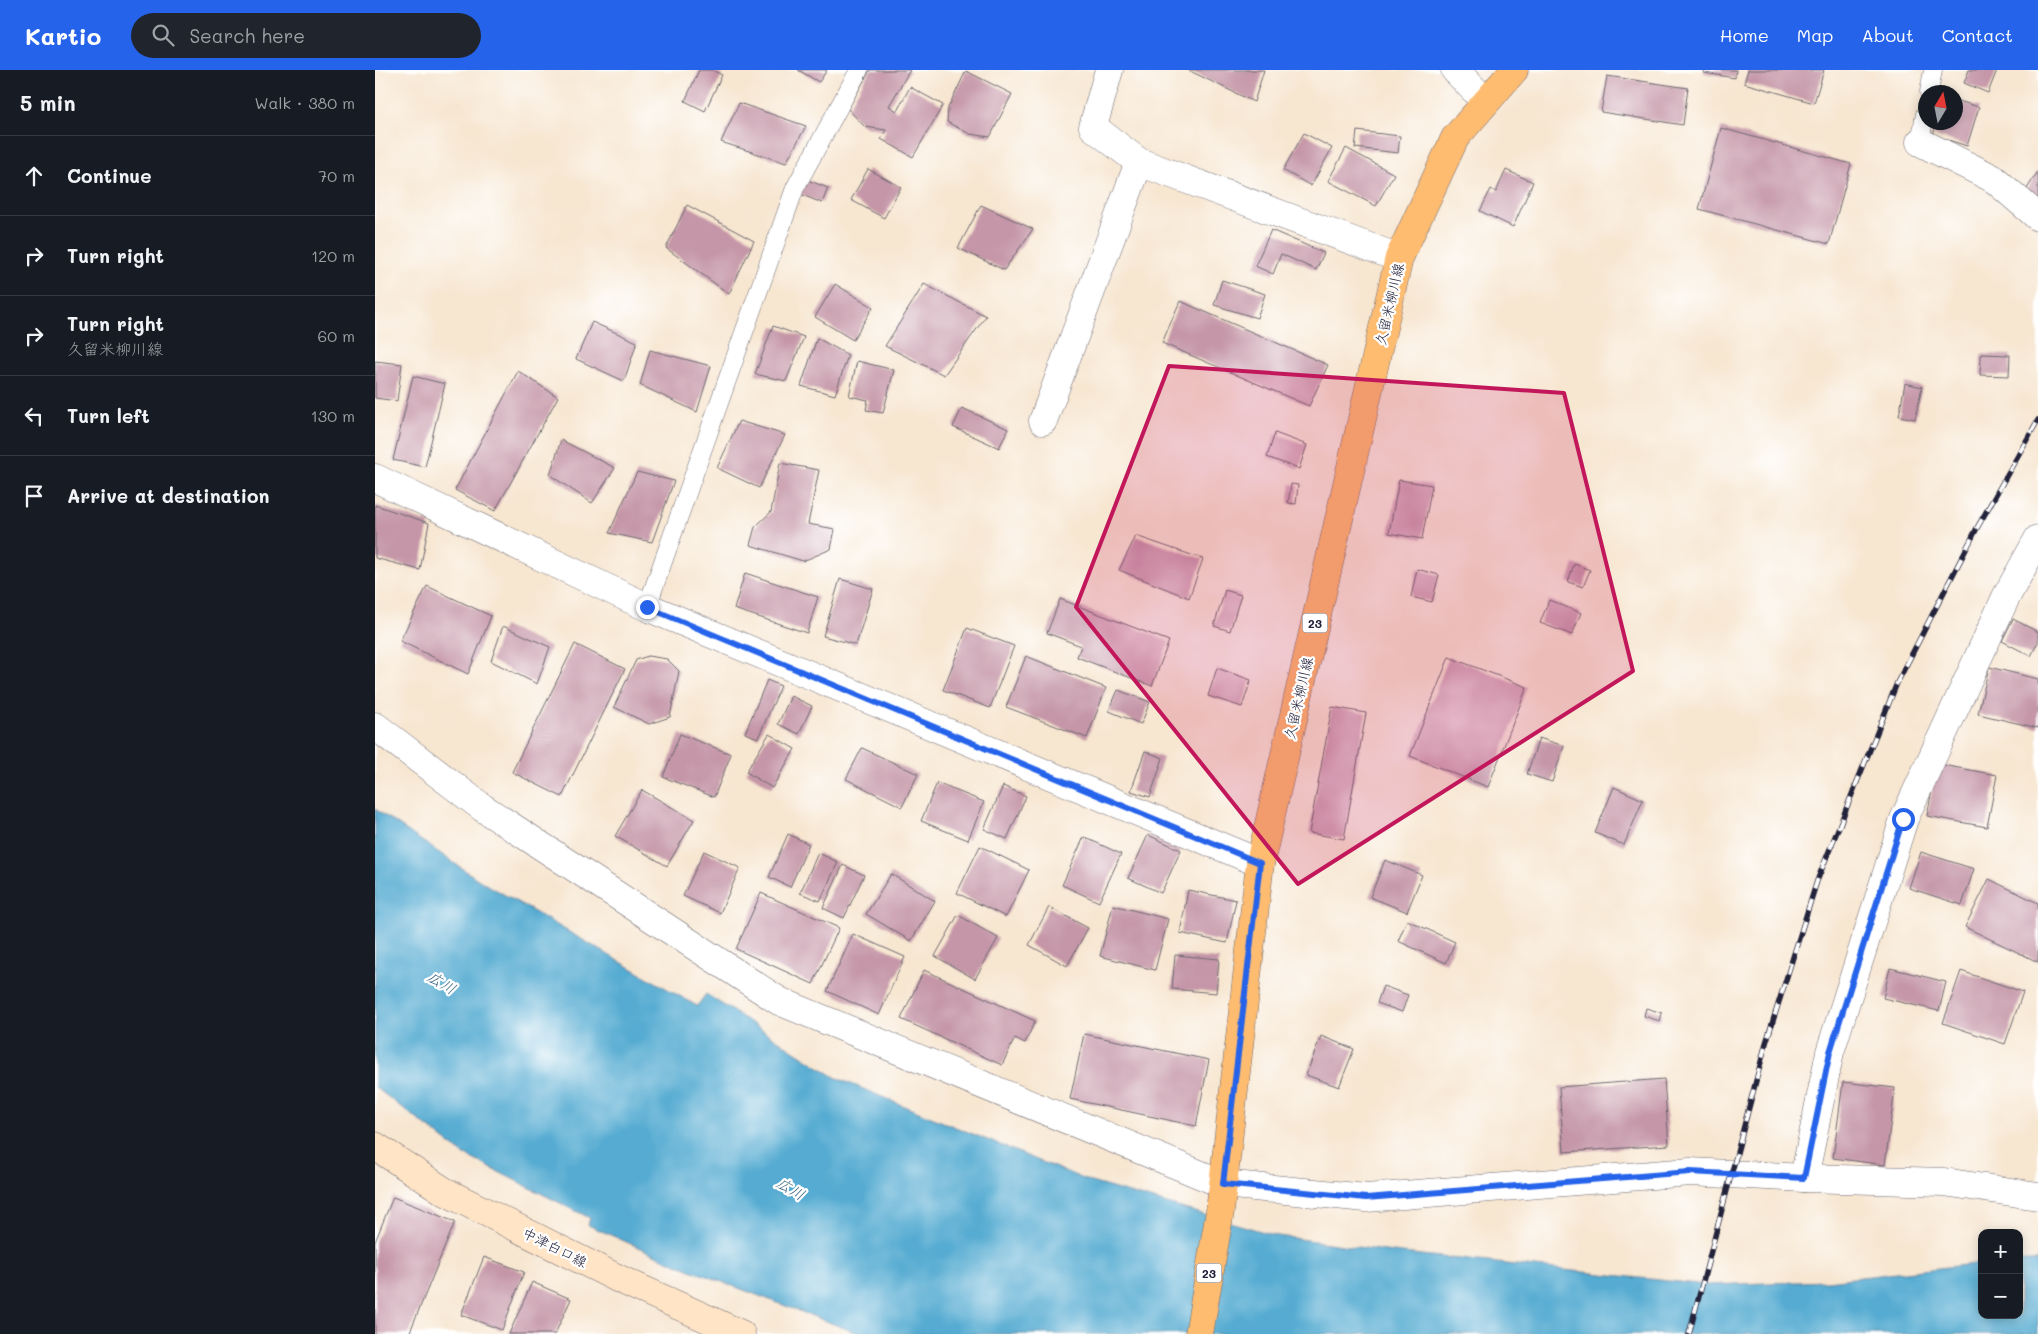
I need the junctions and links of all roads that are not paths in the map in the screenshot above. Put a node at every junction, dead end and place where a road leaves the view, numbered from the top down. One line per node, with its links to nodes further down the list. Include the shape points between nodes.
1 (859, 70): 16 (lane, via 795,188)
2 (1109, 70): 10 (street, via 1093,127)
3 (1455, 70): 7 (street)
4 (1513, 70): 7 (main road, 久留米柳川線 / 23)
5 (1933, 70): 6 (lane)
6 (1930, 85)
7 (1486, 102): 12 (main road, 久留米柳川線 / 23, via 1455,138)
8 (1922, 130): 9 (lane)
9 (1920, 142): 11 (street, via 1994,179)
10 (1139, 162): 12 (street); 13 (street)
11 (2038, 216)
12 (1399, 258): 18 (main road, 久留米柳川線 / 23)
13 (1043, 421)
14 (375, 478): 16 (street)
15 (2038, 540): 20 (street, via 2006,597 1903,819 1830,1052)
16 (647, 607): 18 (street)
17 (375, 726): 21 (street, via 483,808 779,1002)
18 (1260, 863): 21 (main road, 久留米柳川線 / 23)
19 (375, 1146): 23 (main road, 中津白口線, via 444,1191 617,1278)
20 (1804, 1178): 21 (street, via 1690,1172 1366,1198); 22 (street, via 1943,1182)
21 (1223, 1184): 24 (main road, 久留米柳川線 / 23)
22 (2038, 1196)
23 (741, 1334)
24 (1199, 1334)

